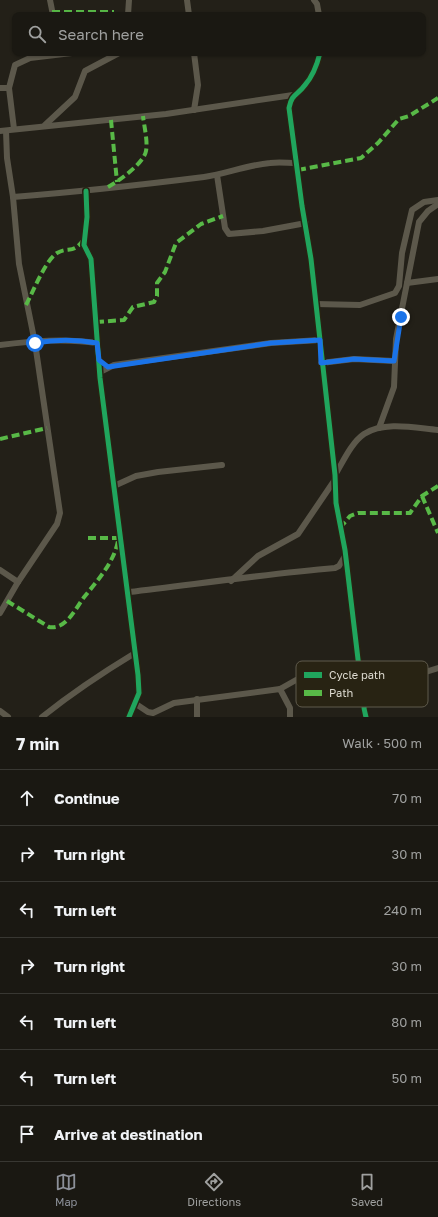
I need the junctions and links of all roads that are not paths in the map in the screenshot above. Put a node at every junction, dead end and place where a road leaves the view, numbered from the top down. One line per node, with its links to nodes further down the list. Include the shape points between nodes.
1 (50, 0): 5 (street)
2 (129, 0): 6 (street)
3 (187, 0): 7 (street)
4 (314, 0): 8 (street, via 318,4)
5 (52, 12)
6 (128, 12)
7 (189, 12)
8 (319, 12)
9 (42, 56): 14 (street, via 15,65)
10 (113, 56): 19 (street, via 85,71 75,97)
11 (194, 56): 18 (street, via 198,85)
12 (319, 56): 15 (street, via 314,72 305,86)
13 (0, 88): 14 (street)
14 (9, 88): 20 (street)
15 (293, 95): 16 (street); 17 (street)
16 (280, 98): 17 (street); 18 (street)
17 (290, 108): 22 (street)
18 (194, 110): 19 (street, via 78,124)
19 (45, 125): 20 (street)
20 (14, 129): 21 (street)
21 (3, 131): 25 (street)
22 (297, 163): 23 (street, via 270,163); 28 (street)
23 (217, 175): 24 (street); 28 (street, via 225,228 230,234 268,231)
24 (86, 191): 25 (street); 34 (street, via 84,245 91,259)
25 (13, 197): 33 (street, via 19,264)
26 (438, 200): 31 (street, via 424,202 412,210 402,253 399,286 395,293 360,305)
27 (438, 204): 30 (street, via 419,222)
28 (306, 223): 31 (street)
29 (438, 279): 30 (street)
30 (407, 283): 37 (street)
31 (316, 304): 32 (street)
32 (320, 340): 38 (street); 39 (street, via 271,343)
33 (35, 343): 34 (street, via 55,339); 35 (street); 49 (street, via 60,513 57,524)
34 (97, 343): 36 (street)
35 (0, 345)
36 (99, 360): 39 (street); 40 (street)
37 (394, 361): 38 (street, via 354,359); 41 (street, via 394,386)
38 (321, 363): 44 (street)
39 (108, 367): 40 (street)
40 (100, 372): 45 (street)
41 (379, 428): 42 (street); 44 (street, via 364,435 354,445)
42 (438, 430)
43 (222, 465): 45 (street, via 136,476)
44 (335, 478): 46 (street); 48 (street, via 298,534 258,556)
45 (114, 486): 50 (street)
46 (345, 556): 48 (street, via 341,565 335,568 278,573); 53 (street)
47 (0, 570): 49 (street)
48 (231, 581): 50 (street)
49 (18, 582): 51 (street)
50 (128, 592): 52 (street)
51 (0, 613)
52 (135, 653): 59 (street, via 139,685); 63 (street, via 98,674)
53 (358, 661)
54 (438, 668): 55 (street)
55 (428, 671)
56 (296, 680): 57 (street)
57 (280, 689): 58 (street); 66 (street, via 290,708)
58 (197, 699): 59 (street, via 169,704 151,713); 65 (street)
59 (136, 704): 64 (street)
60 (363, 707): 67 (street)
61 (0, 711): 62 (street)
62 (8, 717)
63 (42, 717)
64 (129, 717)
65 (197, 717)
66 (290, 717)
67 (366, 717)

